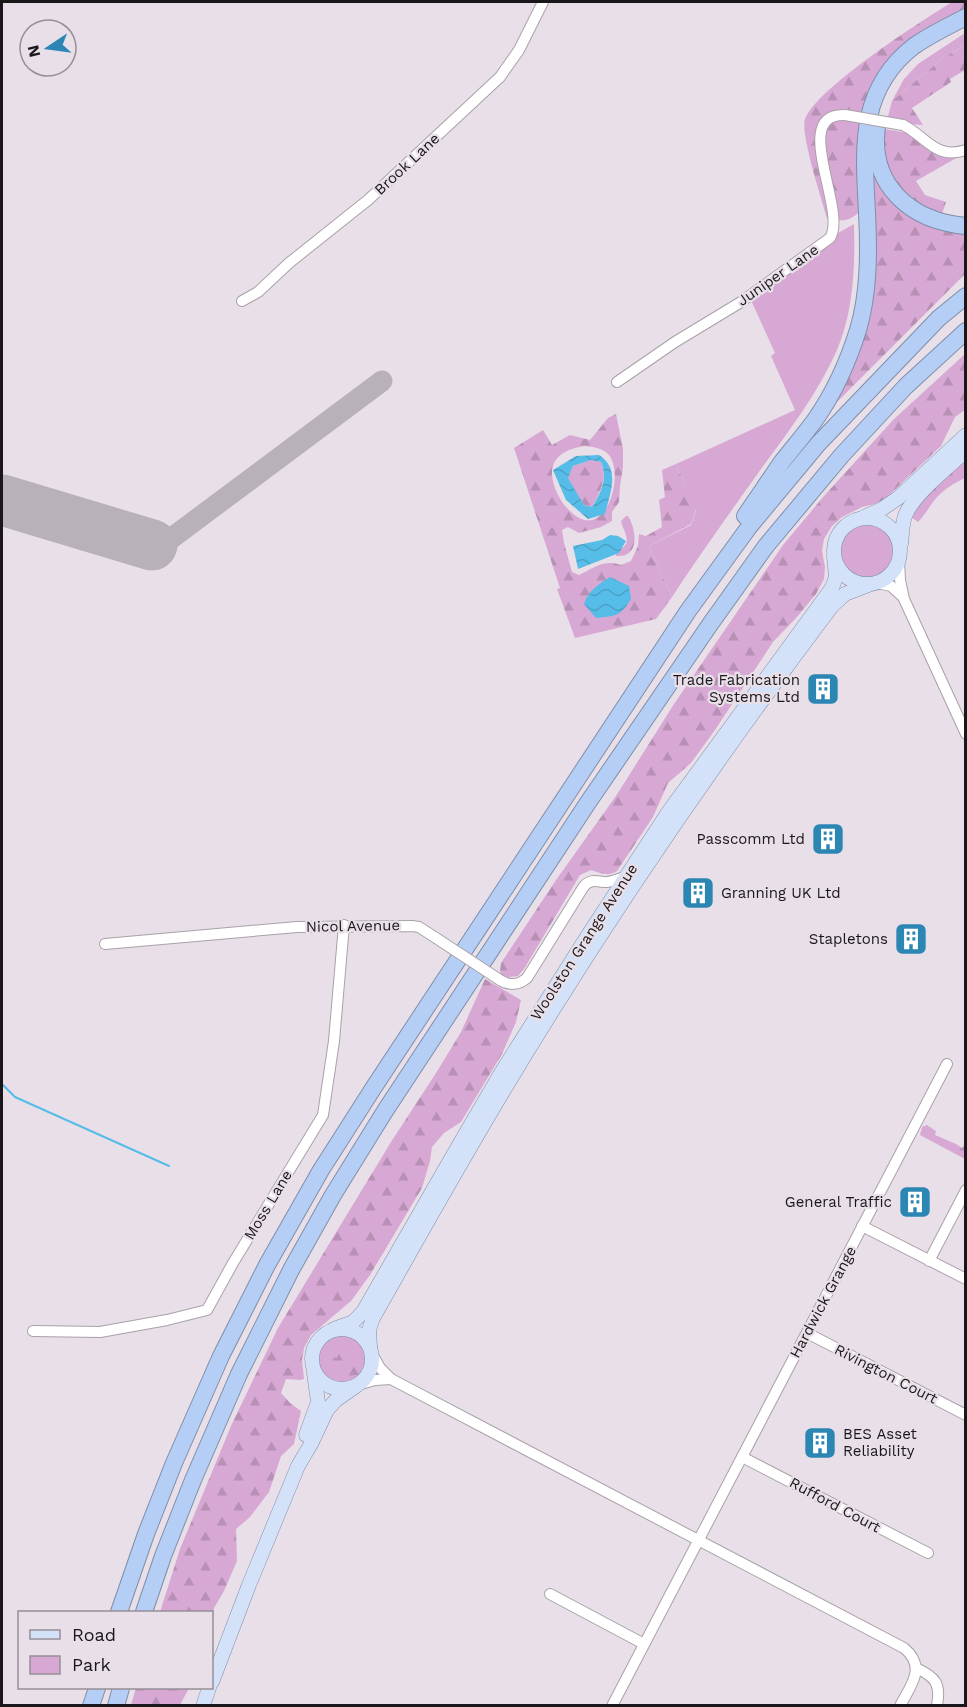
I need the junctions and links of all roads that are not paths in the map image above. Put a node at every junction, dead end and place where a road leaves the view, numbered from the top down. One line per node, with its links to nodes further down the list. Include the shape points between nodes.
1 (543, 2): 7 (street, Brook Lane, via 519,50 500,77 368,200)
2 (966, 17): 19 (highway, via 914,46 887,75 876,94 868,119 864,165 868,270 849,357 815,420 715,559)
3 (966, 26): 5 (highway, via 928,48 900,75 886,98 877,133 881,169 903,202 933,220)
4 (966, 150): 11 (street, Juniper Lane, bridge, via 939,150 903,125 844,115 826,120 819,136 833,211 830,238 741,302)
5 (966, 226)
6 (966, 296): 19 (highway, via 939,318 818,444 749,527)
7 (242, 301)
8 (966, 331): 10 (highway)
9 (966, 338): 10 (highway)
10 (933, 361): 46 (highway, via 842,456 766,546 587,804 385,1111 291,1270 239,1374 193,1480)
11 (617, 382)
12 (966, 435): 14 (main road, via 898,498)
13 (966, 451): 16 (main road, via 908,510)
14 (859, 519): 15 (main road, via 840,532); 16 (main road, via 880,520 889,526 900,544)
15 (834, 556): 17 (main road, via 837,566 851,580); 21 (main road, Woolston Grange Avenue, via 836,578 832,588 680,796)
16 (899, 558): 17 (main road, via 890,575); 18 (street)
17 (874, 584): 18 (street, via 891,586); 35 (main road, Woolston Grange Avenue, via 845,594 832,606 629,892 510,1079 445,1190 373,1318)
18 (904, 599): 20 (street)
19 (688, 611): 45 (highway, via 321,1170 221,1356 174,1463)
20 (966, 734)
21 (627, 876): 22 (street, Nicol Avenue); 23 (main road, Woolston Grange Avenue)
22 (602, 882): 23 (street); 24 (street, Nicol Avenue, bridge, via 591,880 584,886 527,978 515,984 500,980 419,927)
23 (608, 905): 32 (main road, Woolston Grange Avenue, via 501,1073 367,1306 353,1322)
24 (344, 925): 25 (street, Nicol Avenue); 33 (street, Moss Lane, via 323,1115 207,1310 100,1332)
25 (105, 944)
26 (947, 1064): 29 (street, Hardwick Grange)
27 (951, 1193): 28 (street)
28 (963, 1194): 30 (street)
29 (862, 1226): 30 (street); 34 (street, Hardwick Grange)
30 (929, 1261): 31 (street)
31 (966, 1279)
32 (334, 1329): 35 (main road, via 359,1334); 36 (main road, via 321,1336 313,1348)
33 (33, 1330)
34 (807, 1333): 39 (street, Rivington Court); 40 (street, Hardwick Grange)
35 (370, 1349): 37 (street); 38 (main road, via 370,1371)
36 (314, 1370): 38 (main road, via 319,1379 336,1389); 41 (main road, via 318,1402)
37 (391, 1379): 38 (street); 42 (street)
38 (356, 1385): 41 (main road, via 327,1410)
39 (966, 1415)
40 (742, 1457): 42 (street, Hardwick Grange); 43 (street, Rufford Court)
41 (298, 1466): 49 (main road)
42 (698, 1540): 47 (street, Hardwick Grange); 48 (street, via 895,1642 910,1654)
43 (928, 1553)
44 (550, 1594): 47 (street)
45 (118, 1611)
46 (144, 1611)
47 (644, 1644): 56 (street, Hardwick Grange)
48 (916, 1668): 57 (street, via 914,1681); 58 (street, via 935,1681)
49 (213, 1679)
50 (97, 1689): 53 (highway)
51 (121, 1689): 54 (highway)
52 (209, 1689): 55 (main road)
53 (92, 1706)
54 (116, 1706)
55 (203, 1706)
56 (612, 1706)
57 (900, 1706)
58 (937, 1706)

